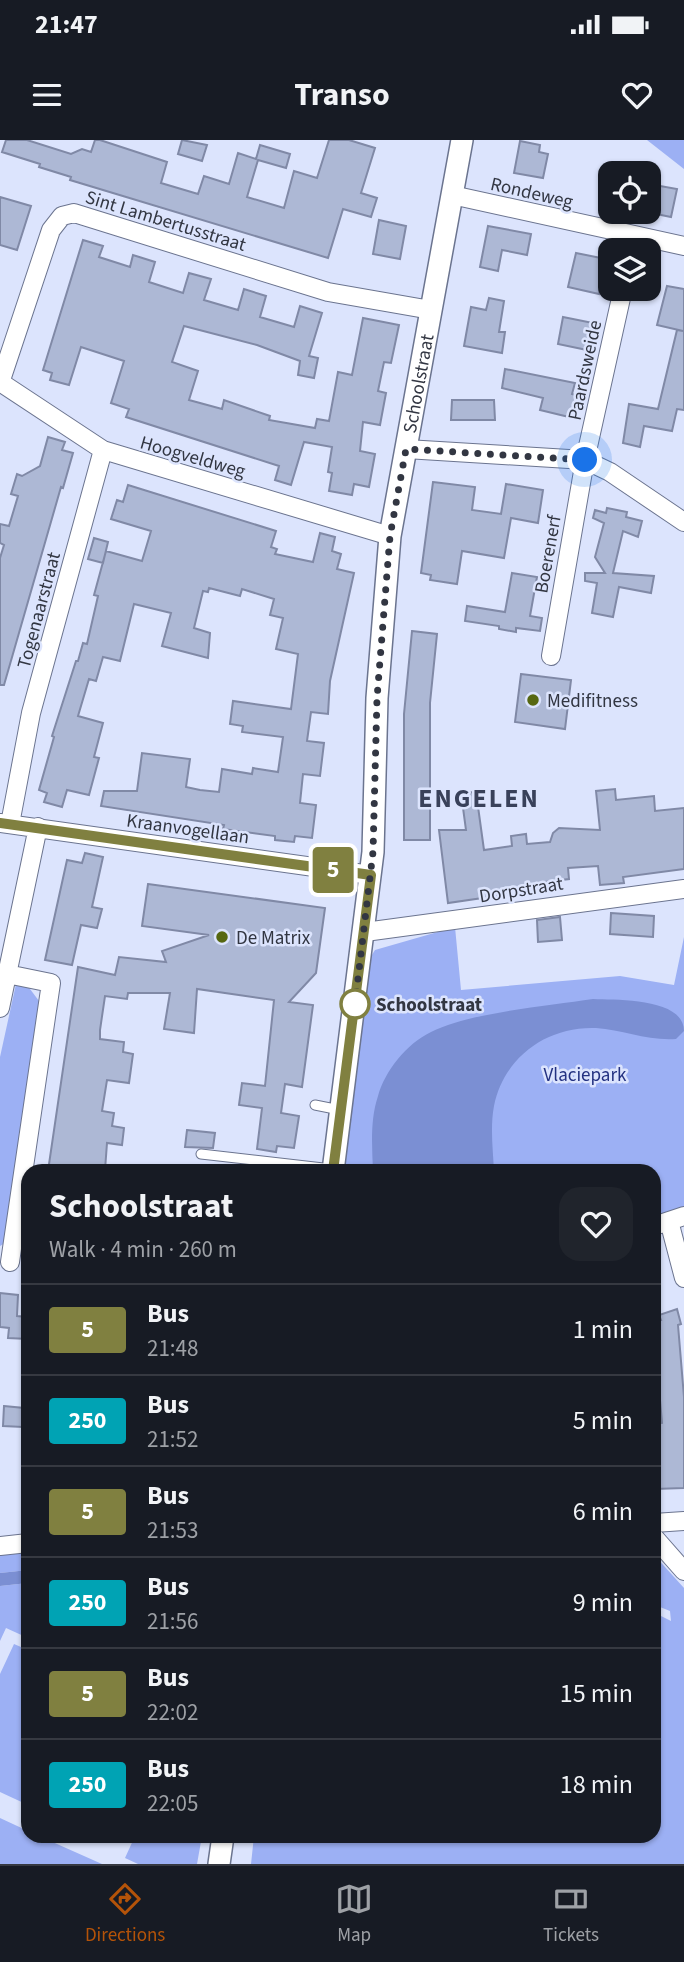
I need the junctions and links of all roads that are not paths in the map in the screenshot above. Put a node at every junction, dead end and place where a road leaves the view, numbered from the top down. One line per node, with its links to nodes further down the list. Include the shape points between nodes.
1 (463, 140): 2 (street, Schoolstraat)
2 (452, 195): 3 (street, Rondeweg); 7 (street, Schoolstraat)
3 (614, 238)
4 (661, 245): 5 (street, Rondeweg)
5 (684, 246)
6 (620, 301): 11 (street, Paardsweide)
7 (431, 310): 8 (street, Sint Lambertusstraat, via 328,292 75,214 62,216 51,230); 9 (street, Schoolstraat)
8 (0, 383): 10 (street, Hoogveldweg)
9 (406, 449): 11 (street); 13 (street, Schoolstraat)
10 (103, 450): 13 (street, Hoogveldweg); 15 (street, Togenaarstraat)
11 (585, 460): 12 (street); 14 (street, Boerenerf)
12 (684, 522)
13 (390, 536): 17 (street, Schoolstraat, via 377,698)
14 (551, 656)
15 (5, 823): 16 (street, Kraanvogellaan)
16 (38, 827): 17 (street, Kraanvogellaan); 20 (street)
17 (371, 875): 19 (street, Schoolstraat)
18 (683, 891): 19 (street, Dorpstraat)
19 (365, 932): 23 (street, Schoolstraat)
20 (7, 974): 21 (street); 25 (street, via 51,983)
21 (0, 1008)
22 (315, 1105): 23 (lane)
23 (342, 1110): 27 (street, Schoolstraat)
24 (201, 1154): 26 (lane)
25 (26, 1164)
26 (284, 1164)
27 (334, 1164)
28 (21, 1203): 30 (street)
29 (669, 1221): 31 (street)
30 (13, 1262)
31 (684, 1278)
32 (684, 1521): 33 (street)
33 (661, 1523)
34 (21, 1544): 36 (street)
35 (661, 1544): 37 (street)
36 (0, 1546)
37 (684, 1570)
38 (222, 1843): 39 (street)
39 (219, 1864)

